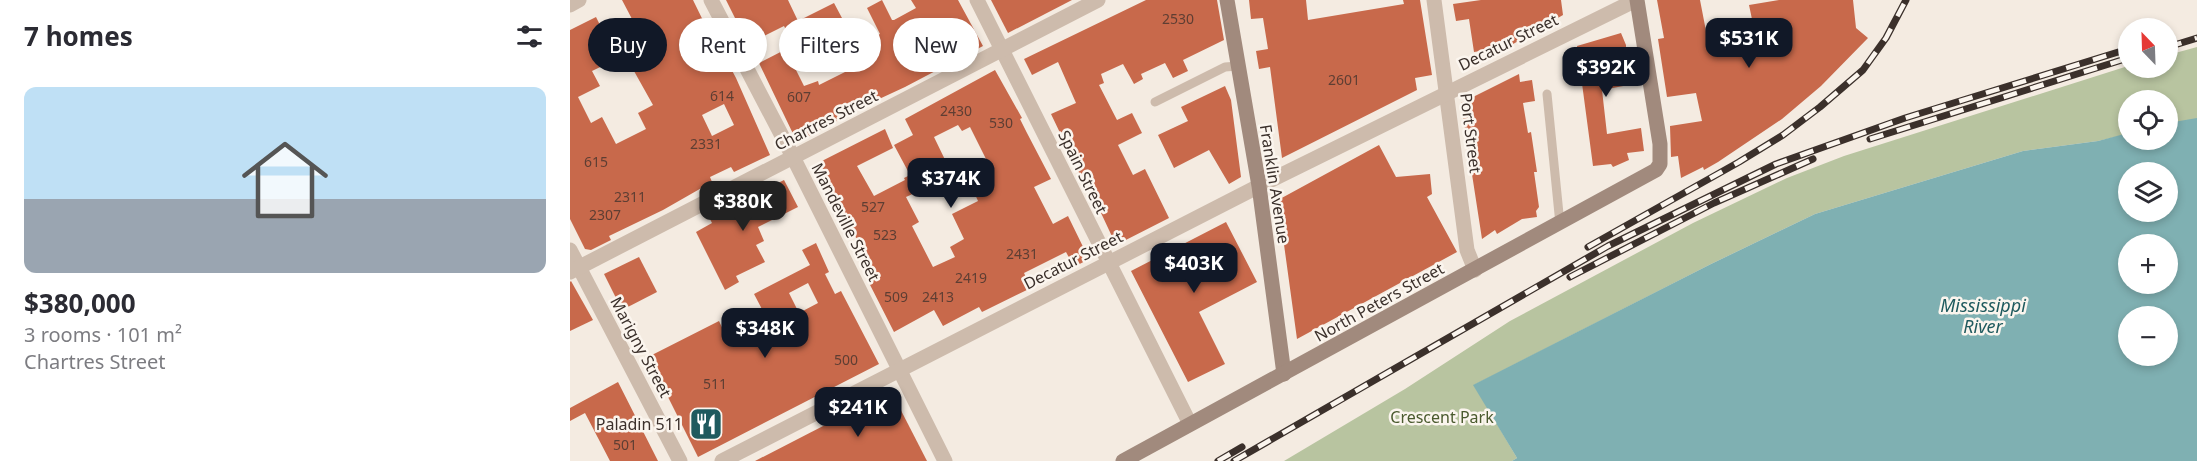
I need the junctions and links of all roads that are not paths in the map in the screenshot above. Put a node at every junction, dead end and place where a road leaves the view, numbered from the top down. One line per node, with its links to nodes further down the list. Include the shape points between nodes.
1 (579, 0): 8 (street)
2 (711, 0): 14 (street, Mandeville Street)
3 (977, 0): 9 (street, Spain Street)
4 (1098, 0): 9 (street, Chartres Street)
5 (1227, 0): 10 (street, Franklin Avenue)
6 (1434, 0): 11 (street, Port Street)
7 (1637, 0): 11 (street, Decatur Street); 16 (street, North Peters Street, via 1660,164 1652,174)
8 (570, 5)
9 (1003, 50): 14 (street, Chartres Street); 18 (street, Spain Street)
10 (1238, 66): 13 (lane, via 1225,67); 15 (street, Franklin Avenue)
11 (1447, 91): 15 (street, Decatur Street); 20 (street, Port Street, via 1467,250)
12 (1547, 94): 16 (lane)
13 (1155, 102)
14 (793, 157): 19 (street, Chartres Street); 21 (street, Mandeville Street)
15 (1258, 186): 18 (street, Decatur Street); 22 (street, Franklin Avenue)
16 (1560, 224): 20 (street, North Peters Street)
17 (570, 250): 19 (street, Marigny Street)
18 (1108, 262): 21 (street, Decatur Street); 23 (street, Spain Street)
19 (574, 269): 24 (street, Marigny Street)
20 (1475, 270): 22 (street, North Peters Street)
21 (899, 369): 25 (street, Decatur Street); 26 (street, Mandeville Street)
22 (1284, 374): 23 (street, North Peters Street)
23 (1190, 424): 27 (street, North Peters Street)
24 (680, 461)
25 (722, 461)
26 (945, 461)
27 (1123, 461)

